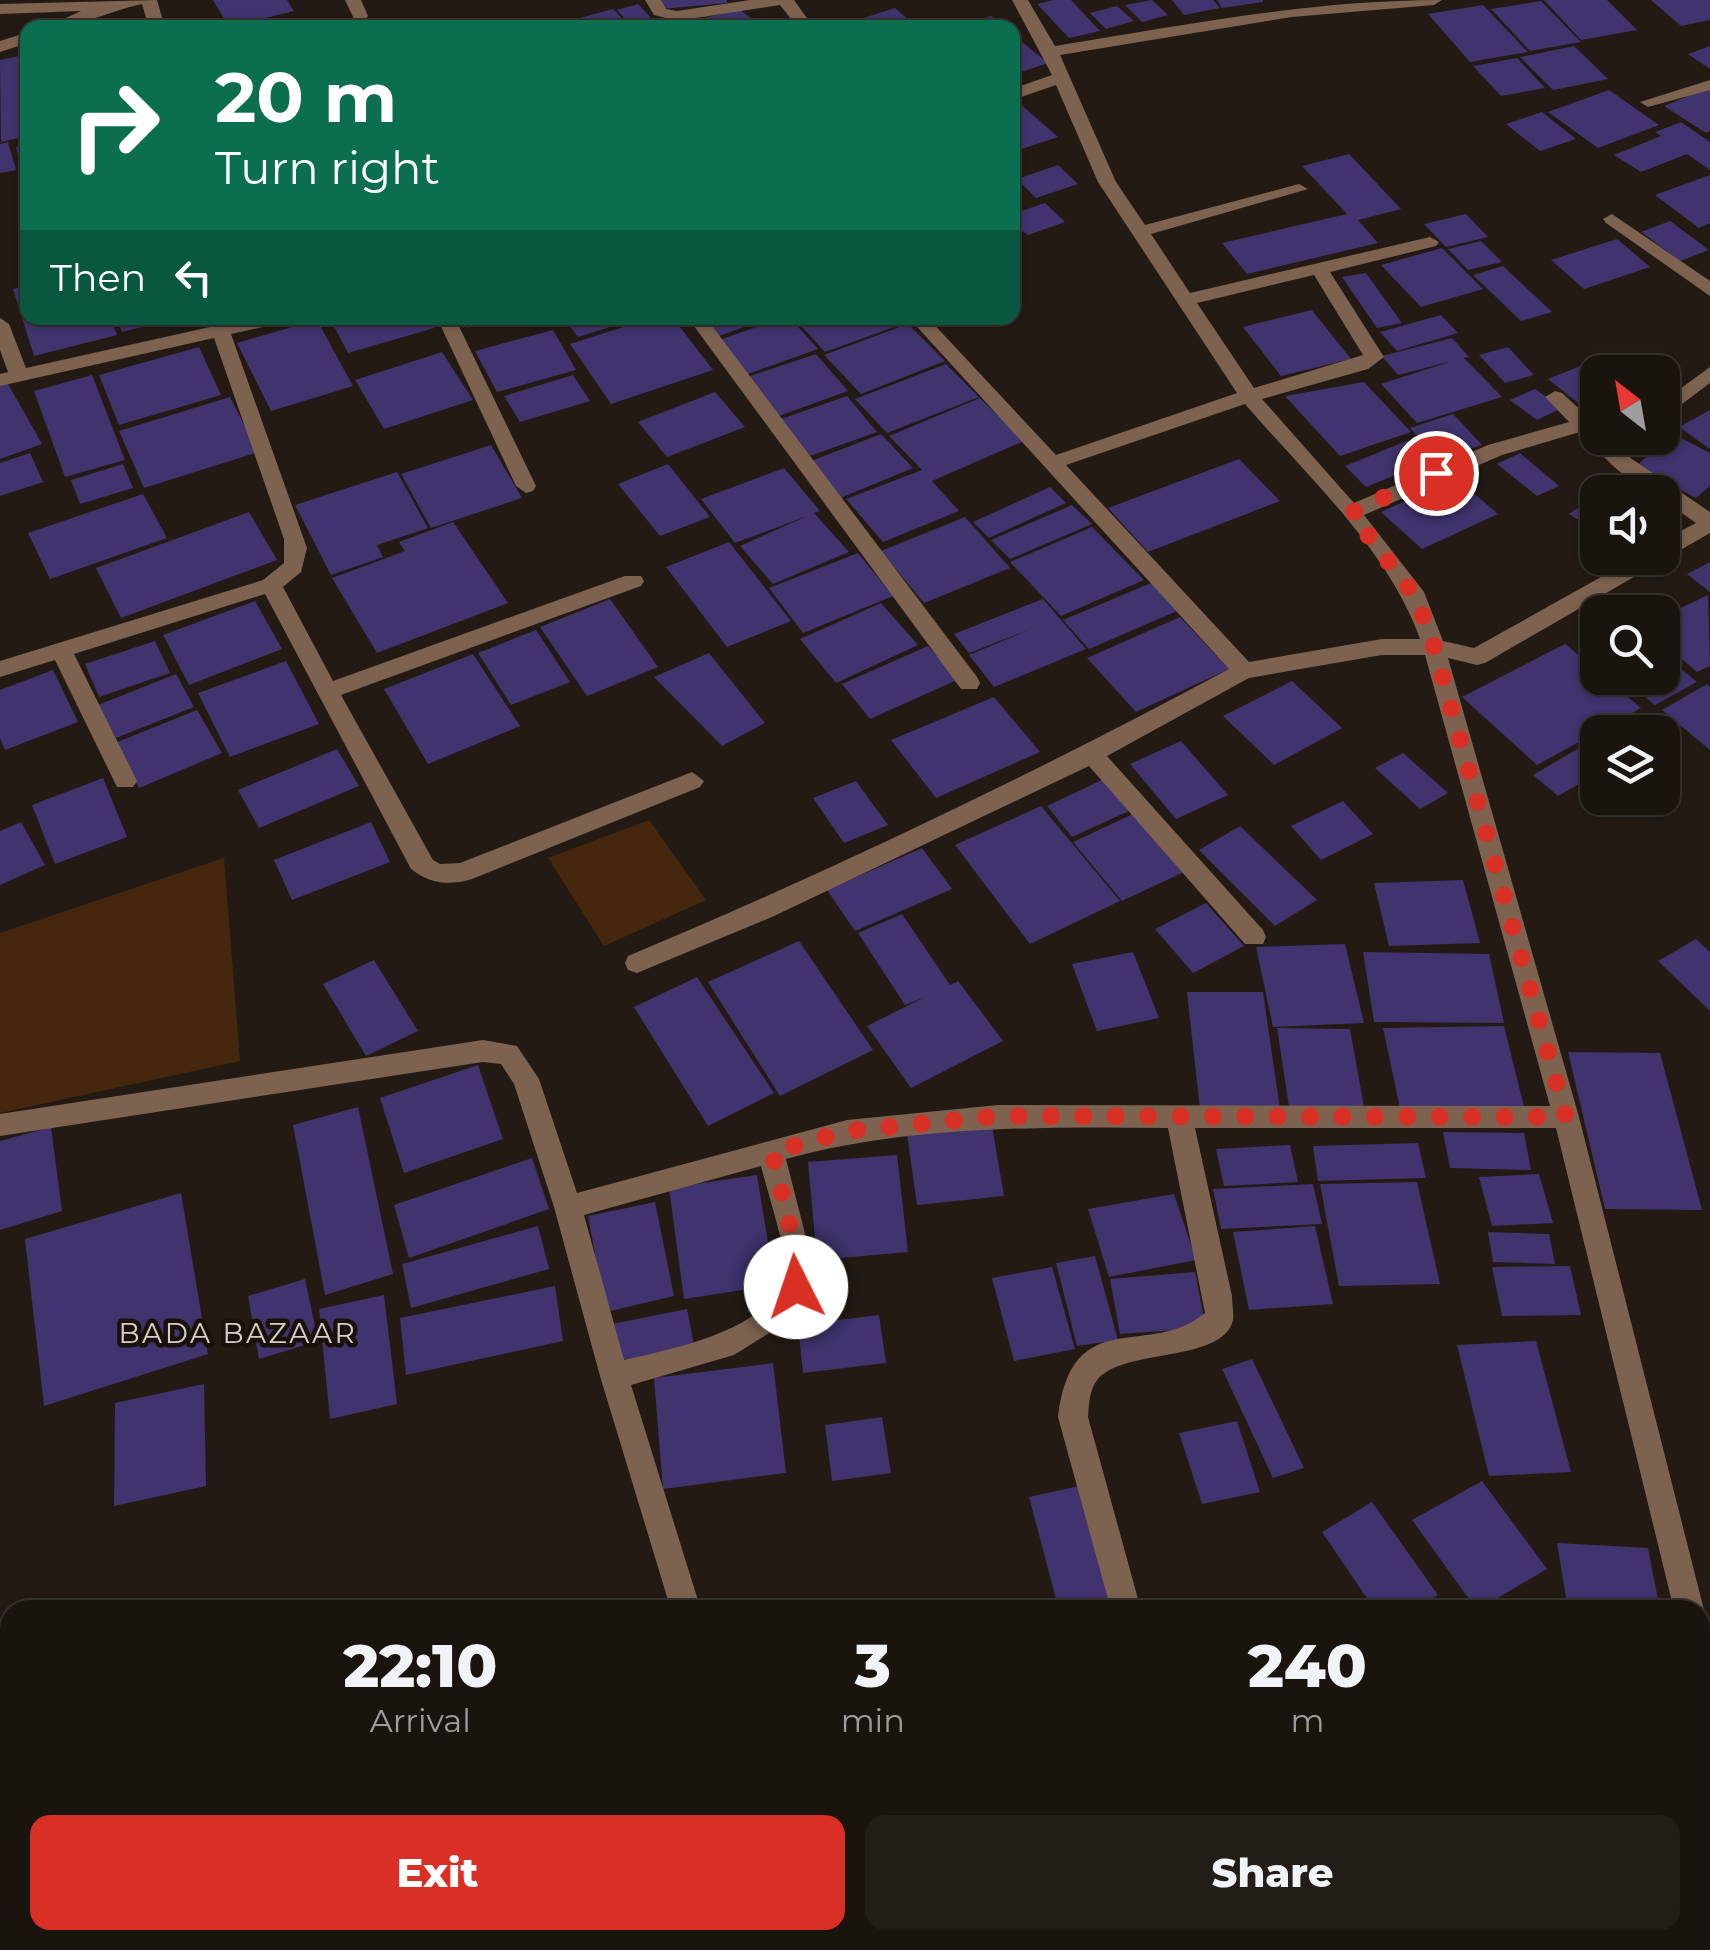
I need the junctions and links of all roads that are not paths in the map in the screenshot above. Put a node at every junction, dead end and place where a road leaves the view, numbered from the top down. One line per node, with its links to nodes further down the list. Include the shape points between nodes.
1 (138, 0): 5 (street)
2 (653, 0): 8 (street, via 660,12 677,16 782,0)
3 (1020, 0): 9 (street)
4 (1434, 0): 9 (street, via 1292,12)
5 (110, 5): 6 (street); 7 (street)
6 (0, 10)
7 (72, 20)
8 (801, 20)
9 (1050, 52): 10 (street)
10 (1061, 76): 12 (street); 16 (street, via 1107,182)
11 (1710, 85): 13 (street)
12 (1020, 92)
13 (1648, 102)
14 (1299, 189): 16 (street)
15 (1612, 220): 19 (street)
16 (1139, 232): 20 (street)
17 (1430, 242): 18 (street)
18 (1319, 269): 20 (street); 28 (street, via 1374,357)
19 (1710, 290)
20 (1183, 301): 28 (street)
21 (0, 324): 27 (street)
22 (219, 325): 27 (street); 41 (street, via 298,552 292,571)
23 (449, 325): 35 (street)
24 (702, 325): 46 (street)
25 (924, 325): 34 (street)
26 (1710, 372): 30 (street)
27 (9, 378)
28 (1249, 396): 34 (street); 36 (street)
29 (1555, 397): 31 (street)
30 (1680, 398)
31 (1580, 420)
32 (1580, 425): 36 (street, via 1480,456)
33 (1620, 455): 37 (street)
34 (1052, 463): 45 (street)
35 (526, 486)
36 (1351, 513): 42 (street, via 1416,597)
37 (1710, 523): 38 (street)
38 (1680, 540)
39 (1621, 575): 42 (street, via 1478,656)
40 (634, 581): 47 (street)
41 (270, 584): 43 (street); 47 (street)
42 (1434, 647): 45 (street, via 1382,647); 54 (street)
43 (61, 650): 44 (street); 49 (street)
44 (0, 669)
45 (1244, 671): 48 (street)
46 (969, 683)
47 (327, 692): 50 (street, via 419,862 445,876)
48 (1091, 753): 51 (street); 52 (street)
49 (124, 781)
50 (692, 781)
51 (1254, 937)
52 (637, 963)
53 (1179, 1116): 54 (street); 56 (street, via 998,1116 847,1131); 60 (street, via 1219,1319 1204,1334 1111,1355 1092,1367 1072,1398)
54 (1566, 1117): 61 (street)
55 (0, 1125): 57 (street, via 483,1051 508,1054 526,1078)
56 (772, 1152): 57 (street); 58 (street, via 800,1269 780,1310 721,1347)
57 (568, 1207): 58 (street)
58 (614, 1376): 59 (street)
59 (683, 1600)
60 (1123, 1600)
61 (1687, 1600)

